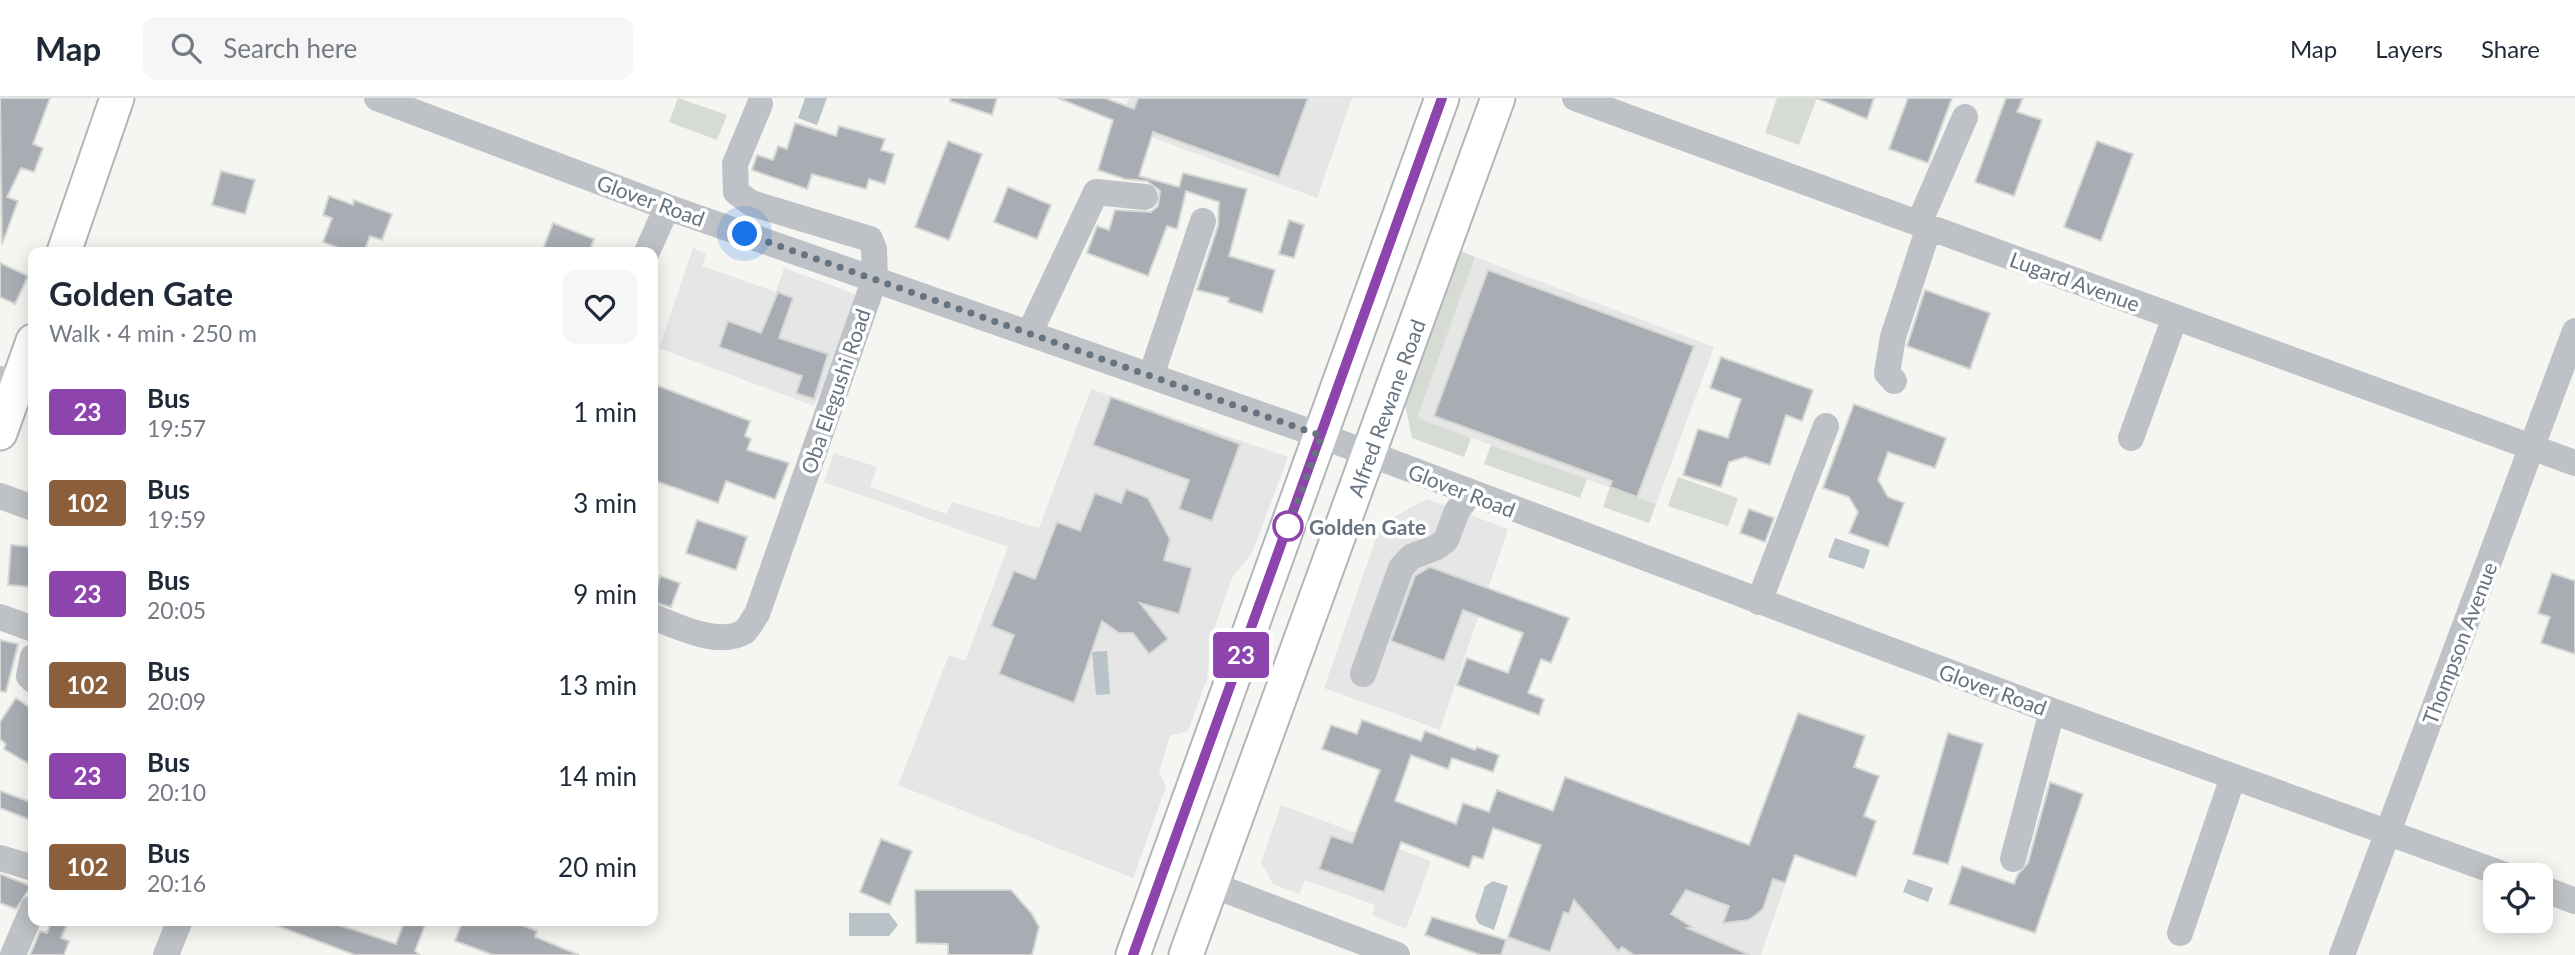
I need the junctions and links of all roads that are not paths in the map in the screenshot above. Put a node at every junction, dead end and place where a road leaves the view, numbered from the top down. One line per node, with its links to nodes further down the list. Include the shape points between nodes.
1 (117, 98): 12 (main road)
2 (377, 98): 9 (street, Glover Road)
3 (1442, 98): 24 (main road)
4 (1498, 98): 27 (main road, Alfred Rewane Road)
5 (1575, 98): 11 (street, Lugard Avenue)
6 (760, 104): 14 (street, Oba Elegushi Road, via 735,164 736,192 751,203 870,239)
7 (1965, 117): 11 (street)
8 (1145, 197): 17 (street, via 1096,192)
9 (667, 207): 13 (street); 14 (street, Glover Road)
10 (1203, 221): 19 (street)
11 (1924, 225): 15 (street, Lugard Avenue); 20 (street, via 1893,337 1887,373)
12 (66, 247)
13 (650, 247)
14 (875, 278): 17 (street, Glover Road); 34 (street, Oba Elegushi Road, via 757,614 745,631 726,637)
15 (2175, 317): 25 (street); 26 (street, Lugard Avenue)
16 (2575, 331): 26 (street, Thompson Avenue)
17 (1030, 332): 19 (street, Glover Road)
18 (28, 355): 21 (main road)
19 (1151, 376): 24 (street, Glover Road)
20 (1894, 382)
21 (17, 385): 23 (main road)
22 (1826, 426): 32 (street)
23 (0, 433)
24 (1322, 436): 27 (street, Glover Road); 38 (main road)
25 (2131, 438)
26 (2533, 448): 28 (street, Lugard Avenue); 41 (street, Thompson Avenue)
27 (1369, 454): 29 (street, Glover Road); 40 (main road, Alfred Rewane Road)
28 (2575, 463)
29 (1470, 494): 32 (street, Glover Road); 36 (street, via 1457,510 1446,540 1411,557 1401,568)
30 (0, 496): 31 (street)
31 (28, 506)
32 (1759, 602): 37 (street, Glover Road)
33 (0, 617): 35 (street)
34 (658, 619)
35 (28, 627)
36 (1363, 674)
37 (2052, 711): 39 (street, Glover Road); 43 (street)
38 (1199, 768): 40 (main road); 52 (main road)
39 (2233, 777): 41 (street, Glover Road); 51 (street)
40 (1243, 798): 46 (main road, Alfred Rewane Road)
41 (2388, 831): 45 (street, Glover Road); 58 (street, Thompson Avenue)
42 (0, 858): 44 (street)
43 (2013, 859)
44 (28, 866)
45 (2483, 867)
46 (1210, 884): 56 (main road, Alfred Rewane Road); 57 (street)
47 (2553, 893): 48 (street)
48 (2575, 901)
49 (28, 919): 53 (street)
50 (178, 926): 54 (street)
51 (2180, 933)
52 (1137, 943): 55 (main road)
53 (12, 955)
54 (166, 955)
55 (1180, 955)
56 (1186, 955)
57 (1397, 955)
58 (2342, 955)

